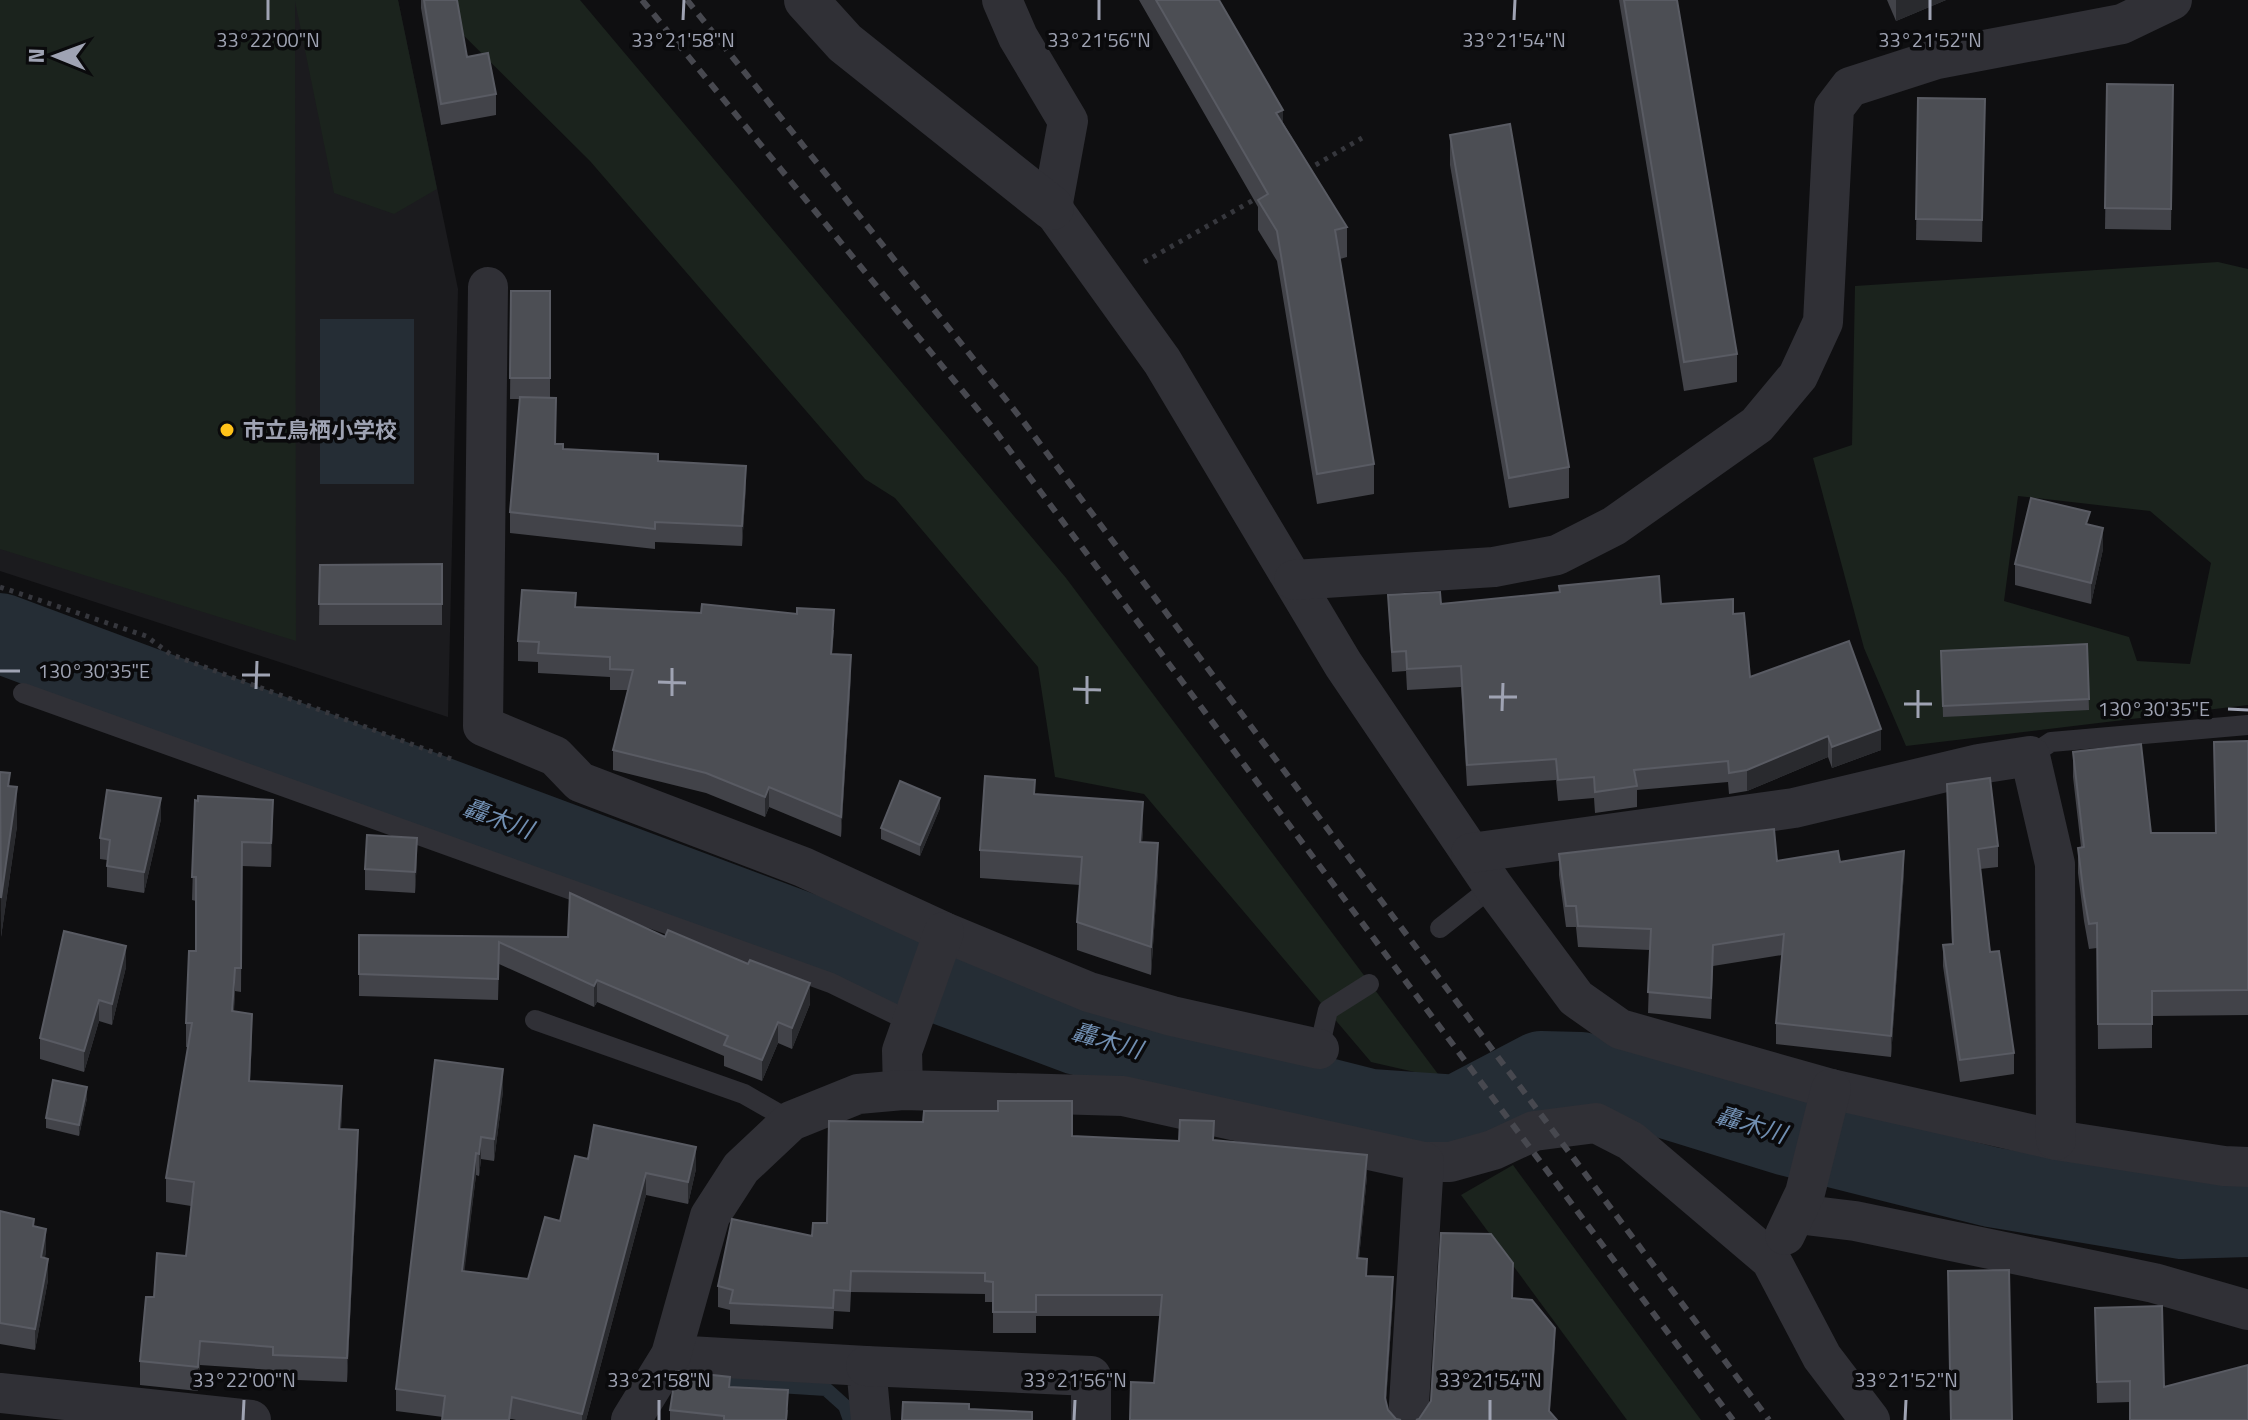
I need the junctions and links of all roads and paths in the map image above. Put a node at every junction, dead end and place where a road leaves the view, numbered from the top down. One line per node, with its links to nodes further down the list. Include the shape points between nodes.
1 (806, 0): 7 (street, via 845,43)
2 (1002, 0): 7 (street, via 1068,121)
3 (2172, 0): 10 (street, via 2122,24 1937,59 1850,87 1834,108 1823,322 1798,376 1757,425 1614,526 1557,555 1494,567)
4 (1362, 138): 5 (path)
5 (1294, 177)
6 (1267, 192): 8 (path)
7 (1052, 208): 10 (street, via 1162,361)
8 (1132, 269)
9 (488, 287): 17 (street, via 483,726 555,756 580,782 803,867)
10 (1294, 580): 14 (street, via 1343,664)
11 (23, 693): 20 (lane, via 816,978)
12 (2248, 725): 13 (lane, via 2051,742)
13 (2030, 756): 14 (street, via 1794,808); 25 (street, via 2055,864)
14 (1471, 853): 15 (street)
15 (1493, 886): 16 (lane); 22 (street, via 1576,998 1620,1029)
16 (1440, 928)
17 (944, 932): 20 (street); 21 (street, via 1089,992)
18 (1369, 984): 21 (lane, via 1328,1010)
19 (535, 1020): 24 (lane, via 744,1094)
20 (911, 1022): 23 (street, via 902,1051)
21 (1319, 1049)
22 (1831, 1089): 25 (street); 28 (street)
23 (903, 1090): 24 (street, via 858,1094); 26 (street, via 1123,1096)
24 (791, 1121): 31 (street, via 741,1168 710,1216)
25 (2056, 1140): 27 (street)
26 (1424, 1162): 29 (street, via 1450,1162 1493,1150 1534,1131 1596,1123 1631,1141); 38 (street)
27 (2248, 1167)
28 (1801, 1204): 29 (street); 30 (street, via 1855,1221 2154,1283)
29 (1771, 1260): 39 (street, via 1822,1357)
30 (2248, 1310)
31 (671, 1355): 32 (street); 35 (street)
32 (866, 1366): 36 (street); 37 (street, via 1091,1376)
33 (0, 1393): 34 (street)
34 (251, 1420)
35 (631, 1420)
36 (871, 1420)
37 (1091, 1420)
38 (1408, 1420)
39 (1870, 1420)

